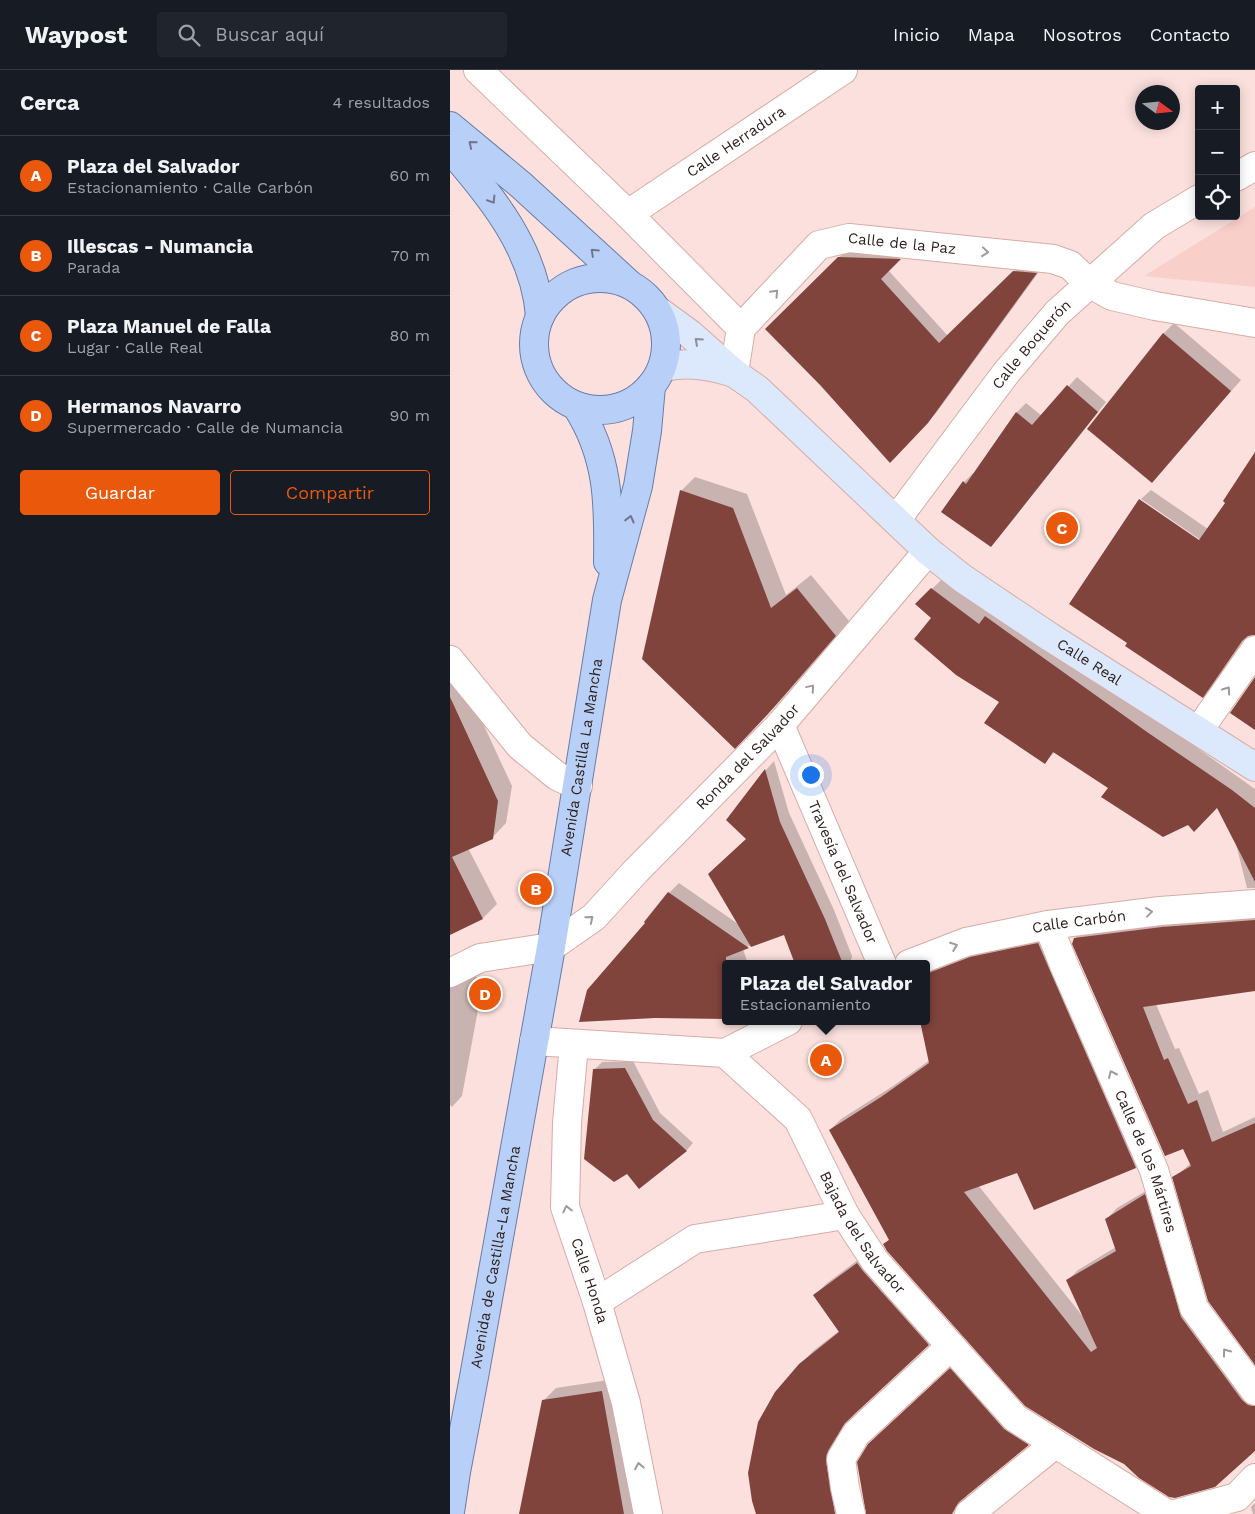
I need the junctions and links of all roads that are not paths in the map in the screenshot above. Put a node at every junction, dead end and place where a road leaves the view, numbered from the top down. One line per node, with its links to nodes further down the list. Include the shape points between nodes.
1 (478, 70): 8 (street)
2 (843, 70): 8 (street, Calle Herradura)
3 (450, 126): 10 (main road, one-way to 3)
4 (450, 149): 12 (main road, one-way to 12, via 485,189 518,241 536,287)
5 (1255, 166): 6 (street)
6 (1239, 175)
7 (1195, 201): 9 (street, Calle Boquerón, via 1154,226)
8 (628, 214): 14 (street)
9 (1089, 283): 13 (street, Calle de la Paz, via 1112,296); 14 (street, Calle de la Paz, one-way to 9, via 819,245 848,238 1053,259 1070,265); 18 (street, Calle Boquerón, via 1057,313 1006,373)
10 (630, 285): 11 (main road, via 641,290); 12 (main road, via 583,278 554,296)
11 (657, 310): 15 (street, one-way to 11); 16 (main road, via 665,334 665,357)
12 (540, 316): 17 (main road, via 535,332 536,360 546,382 558,395)
13 (1255, 323)
14 (741, 328): 15 (street)
15 (734, 373): 16 (street, via 714,367 676,364); 18 (street, Calle Real, via 757,389)
16 (656, 377): 17 (main road, via 633,402 614,409); 20 (main road, one-way to 16, via 638,486)
17 (577, 407): 20 (main road, via 587,423 604,470 609,518)
18 (896, 520): 19 (street, Calle Real)
19 (928, 551): 23 (street, Ronda del Salvador, one-way to 19); 24 (street, Calle Real, via 1050,637)
20 (607, 600): 26 (main road, Avenida Castilla La Mancha)
21 (1255, 650): 24 (street, one-way to 21)
22 (450, 660): 26 (street, via 520,746 557,776)
23 (780, 725): 29 (street, Ronda del Salvador, one-way to 23, via 594,917); 30 (street, Travesía del Salvador)
24 (1199, 730): 25 (street, Calle Real)
25 (1255, 767)
26 (578, 786): 29 (main road, Avenida Castilla La Mancha)
27 (1255, 904): 28 (street, Calle Carbón, one-way to 27, via 1160,911)
28 (1048, 925): 31 (street, Calle Carbón, one-way to 28, via 966,942); 41 (street, Calle de los Mártires, one-way to 28, via 1194,1308 1154,1170)
29 (551, 947): 32 (street, via 480,958); 33 (main road, Avenida Castilla La Mancha)
30 (880, 960)
31 (919, 960)
32 (450, 973)
33 (541, 1003): 35 (main road, Avenida de Castilla-La Mancha)
34 (780, 1025): 37 (street)
35 (534, 1042): 36 (street); 45 (main road, Avenida de Castilla-La Mancha)
36 (574, 1044): 37 (street); 39 (street, Calle Honda, one-way to 36, via 565,1206 567,1123)
37 (725, 1053): 38 (street, Bajada del Salvador, via 798,1119)
38 (845, 1215): 39 (street, via 695,1240); 40 (street, Bajada del Salvador, via 875,1261)
39 (597, 1302): 46 (street, Calle Honda, one-way to 39, via 626,1403)
40 (951, 1346): 42 (street, Bajada del Salvador, via 1015,1418); 47 (street, via 856,1434 840,1459)
41 (1255, 1391)
42 (1055, 1444): 44 (street, Bajada del Salvador); 48 (street)
43 (1255, 1478): 49 (street, via 1237,1497)
44 (1158, 1510)
45 (450, 1512)
46 (648, 1514)
47 (851, 1514)
48 (969, 1514)
49 (1175, 1514)

